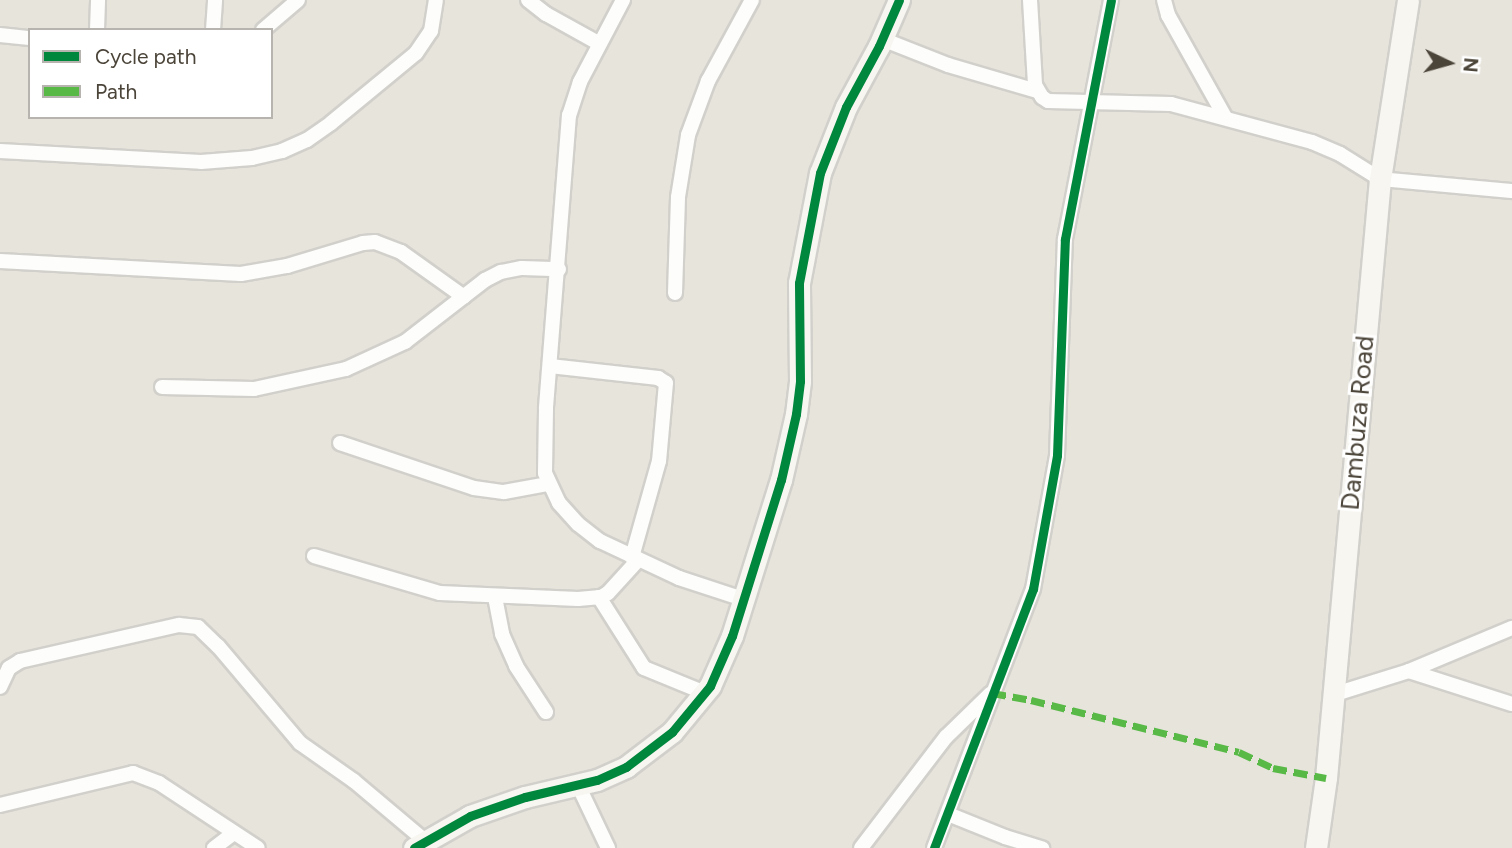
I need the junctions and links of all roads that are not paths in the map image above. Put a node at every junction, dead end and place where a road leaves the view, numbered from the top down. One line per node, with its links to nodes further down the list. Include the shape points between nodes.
1 (98, 0): 13 (street)
2 (215, 0): 14 (street)
3 (298, 0): 15 (street)
4 (436, 0): 23 (street, via 431,31 416,53 331,123 282,151 201,162)
5 (528, 0): 19 (street)
6 (623, 0): 19 (street)
7 (752, 0): 28 (street, via 708,81 688,135 678,197)
8 (898, 0): 18 (street)
9 (1030, 0): 20 (street)
10 (1111, 0): 21 (street)
11 (1164, 0): 22 (street)
12 (1408, 0): 24 (street, Dambuza Road)
13 (97, 28)
14 (214, 28)
15 (265, 28)
16 (0, 35): 17 (street)
17 (28, 38)
18 (882, 39): 20 (street, via 948,65); 38 (street, via 846,107 820,173 799,283 796,414)
19 (598, 43): 27 (street, via 569,115)
20 (1037, 91): 21 (street, via 1048,101)
21 (1090, 102): 22 (street, via 1171,104); 43 (street, via 1065,239 1057,454 1031,597)
22 (1225, 117): 24 (street, via 1312,142)
23 (0, 151)
24 (1380, 179): 25 (street); 44 (street, Dambuza Road)
25 (1512, 191)
26 (0, 261): 29 (street, via 248,274 375,242 401,252)
27 (559, 269): 29 (street, via 508,269); 30 (street)
28 (675, 293)
29 (464, 296): 31 (street, via 405,342 346,369 254,389)
30 (550, 366): 33 (street, via 544,466); 35 (street, via 658,378 666,383 659,461)
31 (162, 387)
32 (340, 443): 33 (street, via 474,488 504,492)
33 (548, 484): 35 (street, via 578,524)
34 (314, 556): 36 (street, via 440,593)
35 (635, 559): 37 (street, via 616,586); 38 (street)
36 (495, 597): 37 (street); 46 (street, via 502,634)
37 (599, 597): 42 (street, via 644,668)
38 (743, 599): 42 (street, via 732,636)
39 (1512, 628): 40 (street)
40 (1409, 671): 44 (street); 45 (street)
41 (0, 687): 51 (street, via 9,667 20,661 179,625 198,627 300,743 354,780)
42 (705, 693): 47 (street, via 672,732 639,760)
43 (992, 693): 49 (street); 55 (street, via 946,737)
44 (1332, 695): 58 (street, Dambuza Road)
45 (1512, 704)
46 (545, 712)
47 (578, 785): 51 (street, via 496,807); 54 (street)
48 (0, 805): 50 (street, via 132,773 159,783)
49 (948, 814): 56 (street); 57 (street)
50 (234, 833): 52 (street); 53 (street)
51 (419, 844)
52 (214, 848)
53 (258, 848)
54 (608, 848)
55 (861, 848)
56 (934, 848)
57 (1042, 848)
58 (1316, 848)

